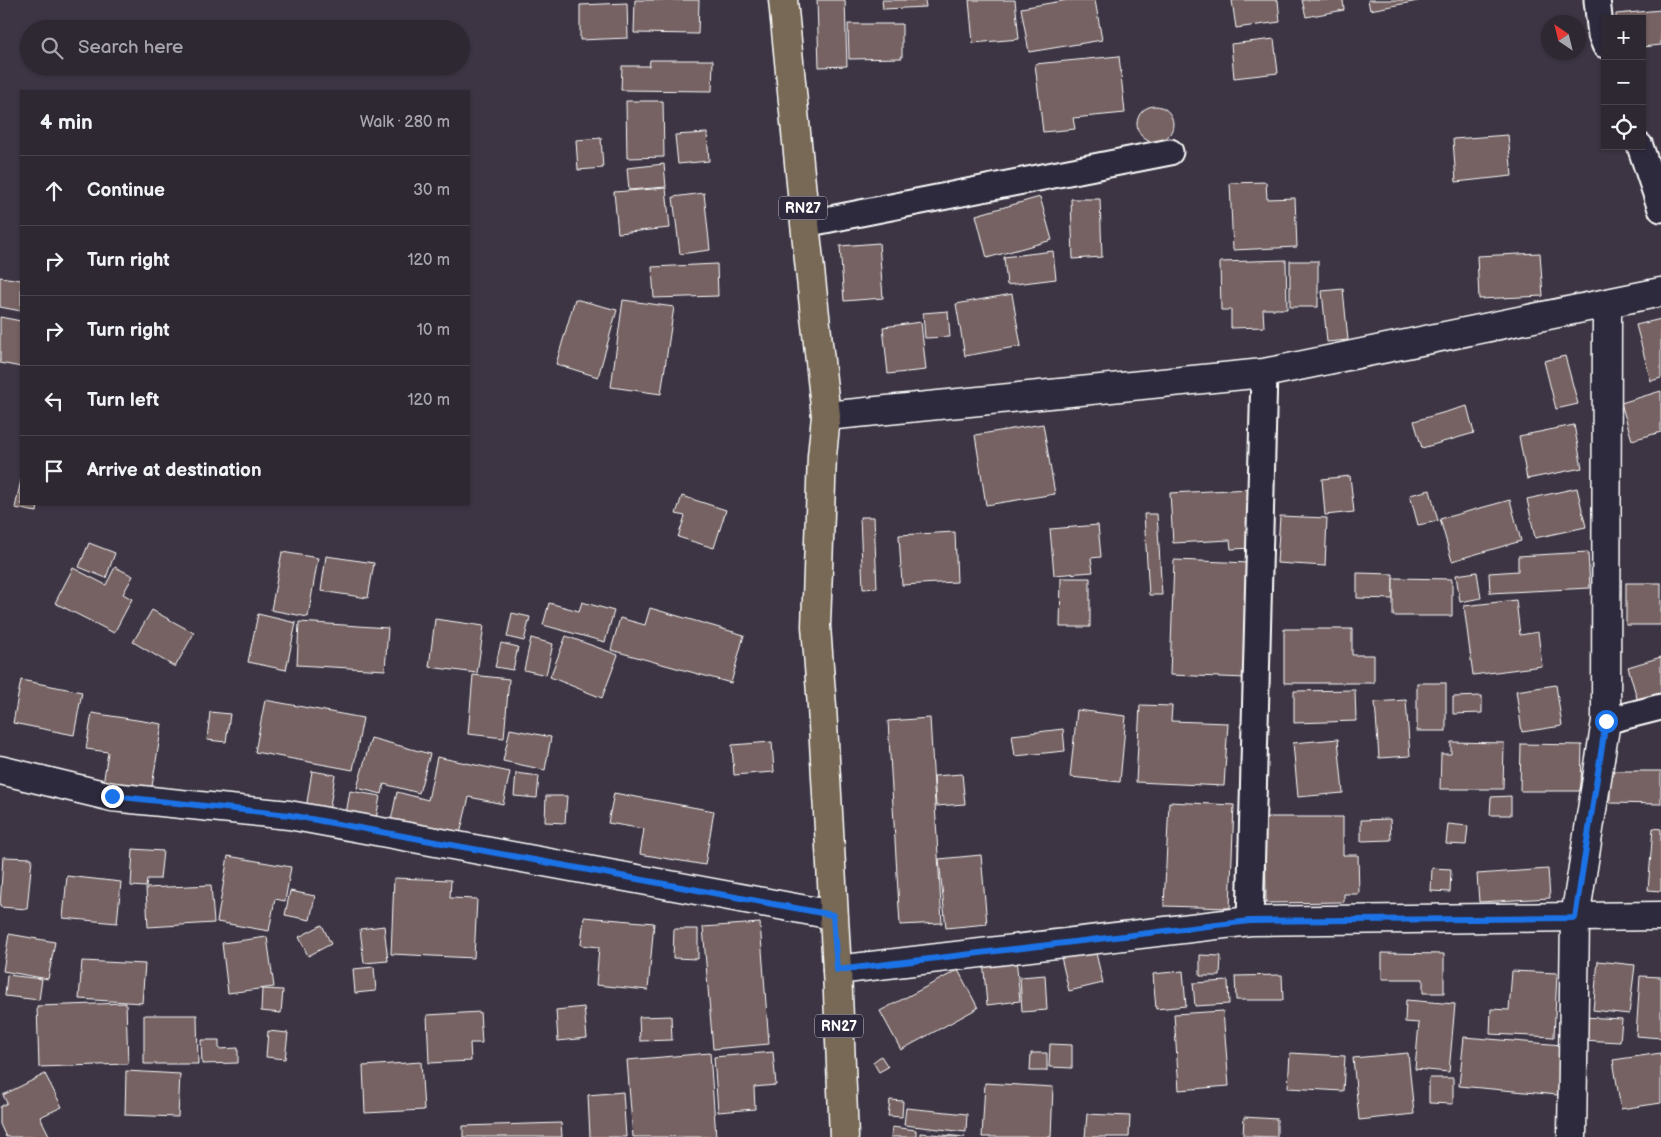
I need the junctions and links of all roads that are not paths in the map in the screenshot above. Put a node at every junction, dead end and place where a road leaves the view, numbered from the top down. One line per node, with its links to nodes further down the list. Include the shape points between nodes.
1 (783, 0): 7 (main road, RN27)
2 (1597, 0): 3 (lane)
3 (1601, 35)
4 (1641, 150): 6 (lane)
5 (1170, 152): 7 (lane)
6 (1661, 208)
7 (805, 224): 11 (main road, RN27)
8 (1661, 292): 9 (street)
9 (1607, 304): 10 (street); 13 (street)
10 (1264, 373): 11 (street); 18 (lane)
11 (826, 416): 15 (main road, RN27, via 816,626)
12 (1661, 707): 13 (lane)
13 (1606, 721): 17 (street)
14 (0, 770): 15 (street, via 112,796 289,815)
15 (833, 915): 19 (main road, RN27)
16 (1661, 916): 17 (street)
17 (1575, 918): 18 (street); 21 (street)
18 (1250, 921): 19 (street)
19 (837, 970): 20 (main road, RN27)
20 (844, 1137)
21 (1572, 1137)

